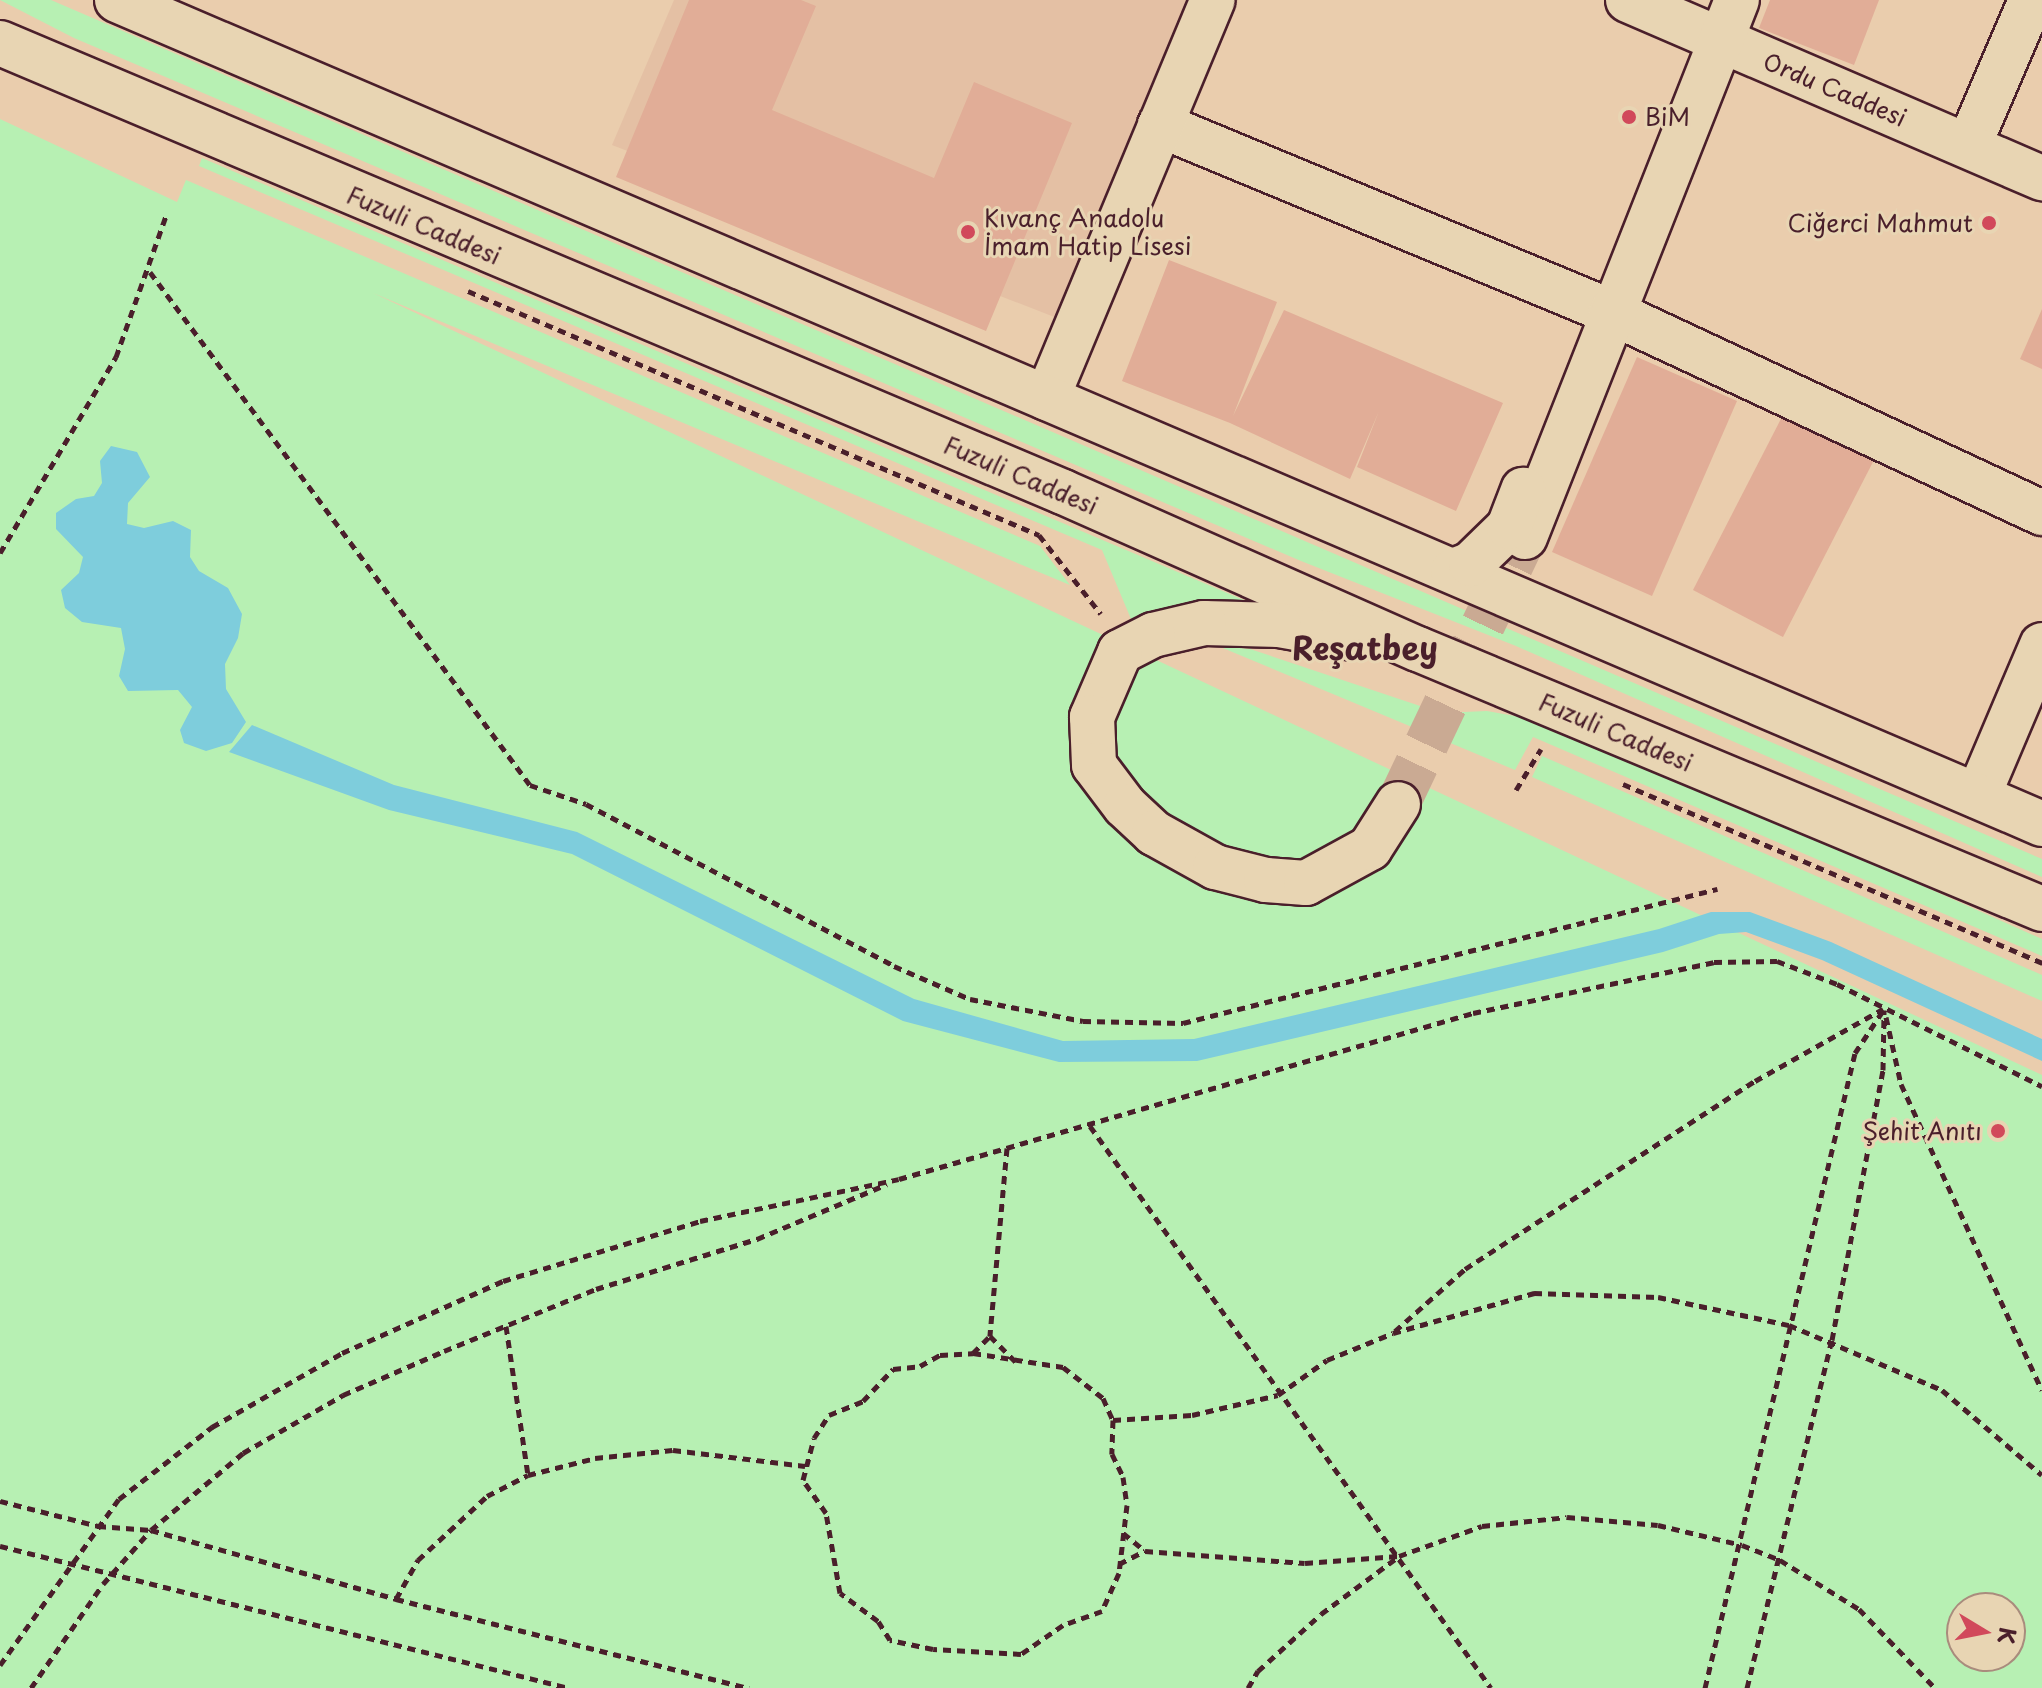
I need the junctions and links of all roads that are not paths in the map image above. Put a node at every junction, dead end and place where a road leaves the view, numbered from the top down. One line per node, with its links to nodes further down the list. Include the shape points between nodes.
1 (117, 0): 12 (main road)
2 (1213, 0): 8 (main road)
3 (1628, 0): 6 (main road, Ordu Caddesi)
4 (1737, 0): 6 (main road)
5 (2031, 0): 9 (main road)
6 (1719, 39): 9 (main road, Ordu Caddesi); 11 (main road)
7 (0, 43): 17 (main road, Fuzuli Caddesi, via 1063,492)
8 (1160, 125): 11 (main road); 12 (main road)
9 (1969, 145): 10 (main road, Ordu Caddesi)
10 (2042, 178)
11 (1606, 329): 13 (main road); 14 (main road); 15 (main road, via 1561,389 1509,527 1471,564)
12 (1047, 398): 15 (main road)
13 (2042, 513)
14 (1525, 537)
15 (1453, 571): 18 (main road)
16 (2042, 645): 18 (main road)
17 (1418, 649): 19 (main road, via 1279,625 1204,623 1153,635 1120,652 1092,717 1094,765 1125,806 1154,833 1215,867 1306,883 1370,848); 21 (main road, Fuzuli Caddesi)
18 (1978, 796): 20 (main road)
19 (1398, 804)
20 (2042, 824)
21 (2042, 909)

